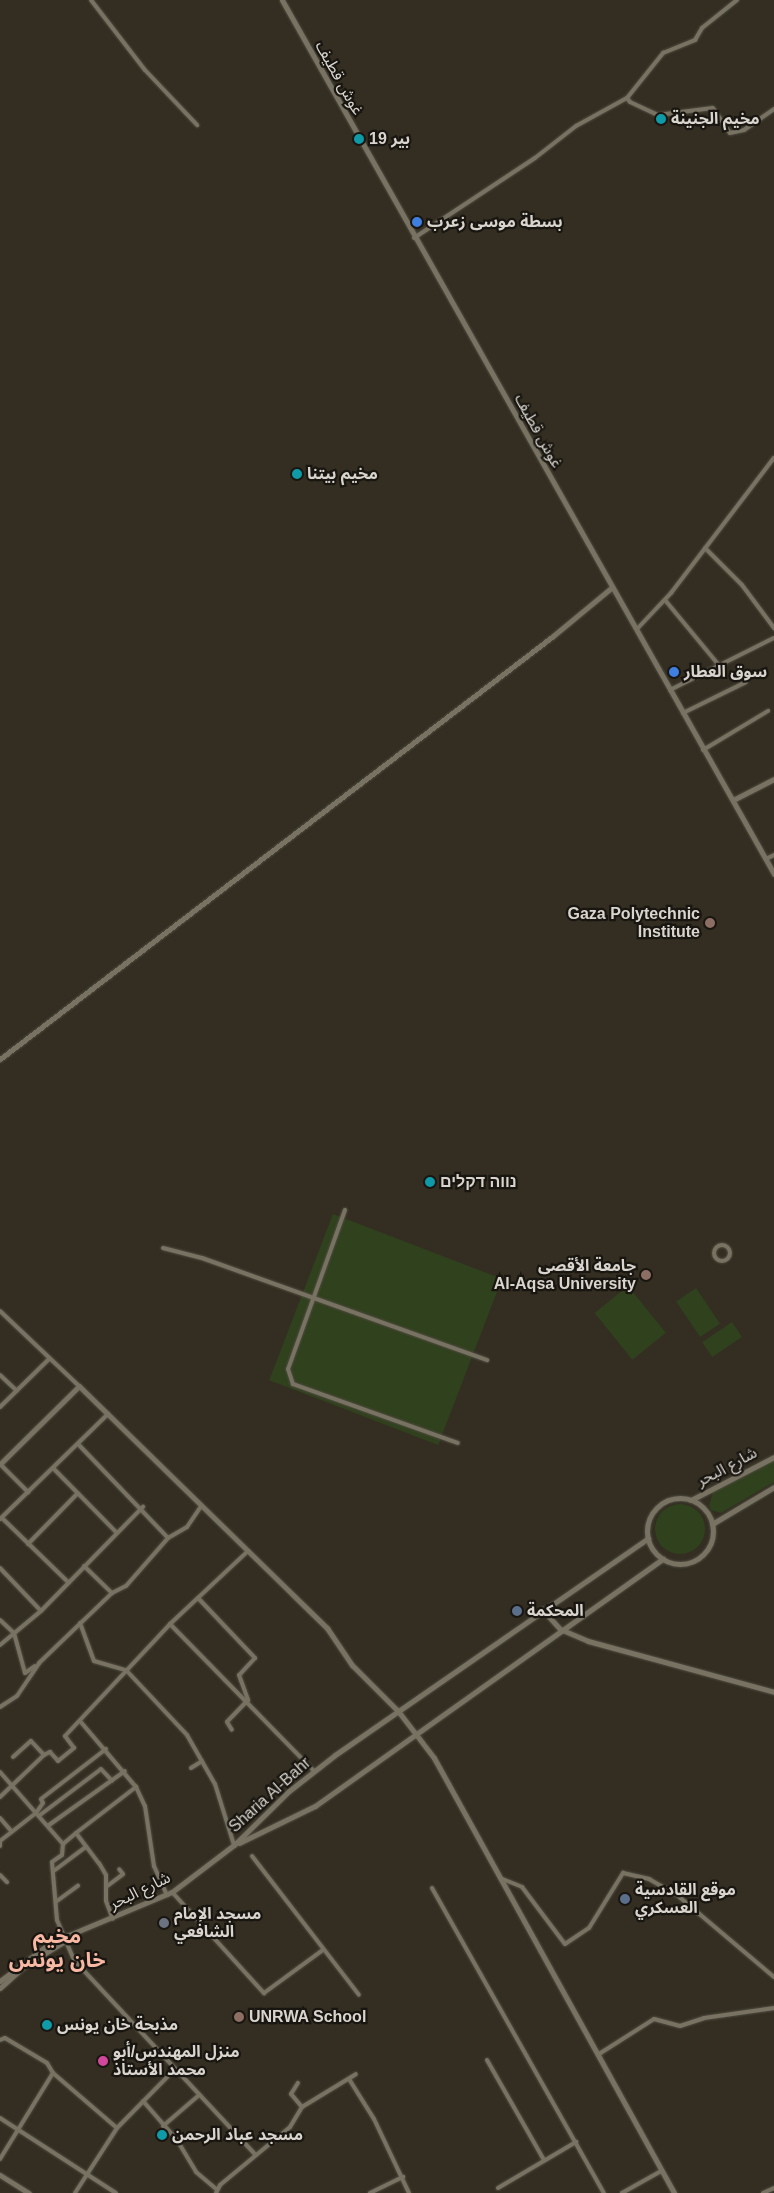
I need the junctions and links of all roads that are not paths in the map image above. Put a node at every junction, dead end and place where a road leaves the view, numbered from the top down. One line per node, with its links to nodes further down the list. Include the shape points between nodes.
1 (91, 0): 6 (street, via 145,70)
2 (282, 0): 7 (main road, غوش قطيف)
3 (736, 0): 4 (street, via 702,28 695,40 663,53)
4 (627, 98): 5 (street, via 658,115 713,108 730,133 744,130); 7 (street, via 576,126 535,158)
5 (774, 109)
6 (197, 125)
7 (414, 238): 10 (main road, غوش قطيف)
8 (774, 458): 9 (street)
9 (705, 548): 11 (street); 12 (street, via 754,599)
10 (611, 588): 13 (main road, غوش قطيف); 26 (main road, via 553,636)
11 (665, 600): 13 (street); 15 (street)
12 (774, 628)
13 (637, 630): 17 (main road, غوش قطيف)
14 (774, 638): 15 (street)
15 (718, 664): 17 (street)
16 (746, 682): 19 (street)
17 (670, 690): 19 (main road, غوش قطيف)
18 (768, 711): 20 (street)
19 (683, 713): 20 (main road, غوش قطيف)
20 (703, 750): 22 (main road, غوش قطيف)
21 (774, 779): 22 (main road)
22 (733, 800): 24 (main road, غوش قطيف)
23 (774, 855): 24 (street)
24 (766, 859): 25 (main road, غوش قطيف)
25 (774, 874)
26 (0, 1059)
27 (345, 1210): 30 (street)
28 (163, 1248): 30 (street)
29 (729, 1252): 29 (street, via 720,1245 714,1253 721,1261)
30 (314, 1298): 33 (street); 39 (street, via 288,1369 293,1384)
31 (0, 1311): 32 (street)
32 (49, 1359): 35 (street); 36 (street)
33 (487, 1360)
34 (0, 1375): 36 (street)
35 (79, 1386): 38 (main road); 42 (main road)
36 (17, 1391): 37 (street)
37 (0, 1407)
38 (108, 1414): 40 (street); 48 (main road)
39 (458, 1443)
40 (78, 1444): 43 (street); 49 (street)
41 (774, 1457): 47 (main road, شارع البحر)
42 (0, 1464): 45 (street)
43 (53, 1468): 45 (street); 46 (street)
44 (774, 1487): 51 (main road)
45 (28, 1492): 50 (street)
46 (78, 1493): 52 (street); 55 (street)
47 (691, 1500): 51 (main road, via 708,1514); 54 (main road, via 663,1503 650,1518)
48 (201, 1506): 53 (street, via 187,1527); 56 (main road)
49 (143, 1507): 52 (street); 53 (street)
50 (1, 1518): 55 (street)
51 (712, 1524): 57 (main road, via 710,1546 694,1561 673,1563)
52 (117, 1533): 58 (street)
53 (168, 1538): 61 (street, via 126,1586)
54 (648, 1538): 57 (main road); 63 (main road, Sharia Al-Bahr)
55 (28, 1544): 60 (street)
56 (248, 1551): 62 (street); 76 (main road, via 327,1628 352,1665)
57 (663, 1559): 68 (main road, Sharia Al-Bahr)
58 (84, 1566): 60 (street); 61 (street)
59 (0, 1568): 64 (street)
60 (69, 1583): 64 (street)
61 (112, 1592): 66 (street)
62 (198, 1598): 67 (street); 74 (street, via 255,1658 239,1675)
63 (542, 1609): 68 (main road); 76 (main road, Sharia Al-Bahr)
64 (41, 1611): 69 (street)
65 (0, 1620): 69 (street)
66 (80, 1623): 71 (street); 72 (street, via 94,1661)
67 (170, 1624): 72 (street); 74 (street)
68 (560, 1629): 73 (main road, via 620,1652); 79 (main road, Sharia Al-Bahr)
69 (14, 1633): 70 (street); 71 (street, via 25,1673)
70 (0, 1645)
71 (39, 1664): 75 (street, via 17,1696)
72 (126, 1670): 77 (street); 83 (street, via 180,1726)
73 (774, 1692)
74 (248, 1700): 78 (street, via 227,1722); 86 (street)
75 (0, 1707)
76 (398, 1711): 79 (main road); 86 (main road, Sharia Al-Bahr)
77 (80, 1721): 80 (street); 81 (street, via 65,1736 74,1748 58,1761 50,1752)
78 (232, 1730)
79 (416, 1733): 98 (main road, Sharia Al-Bahr, via 300,1816); 105 (main road)
80 (106, 1749): 85 (street); 92 (street, via 41,1798 43,1803)
81 (44, 1755): 82 (street, via 32,1741); 89 (street)
82 (13, 1757)
83 (202, 1761): 84 (street); 98 (street, via 224,1808)
84 (191, 1768)
85 (125, 1771): 88 (street); 90 (street)
86 (314, 1771): 98 (main road, Sharia Al-Bahr)
87 (0, 1772): 89 (street)
88 (112, 1781): 92 (street, via 101,1769); 94 (street)
89 (10, 1786): 91 (street); 92 (street)
90 (136, 1787): 96 (street); 110 (street, via 145,1806 154,1866)
91 (0, 1797)
92 (38, 1814): 94 (street); 95 (street)
93 (0, 1818): 95 (street)
94 (50, 1825): 97 (street)
95 (12, 1832): 99 (street, via 0,1841)
96 (76, 1833): 97 (street); 100 (street)
97 (63, 1844): 103 (street, via 62,1855 52,1862)
98 (234, 1845): 110 (main road, شارع البحر)
99 (0, 1846)
100 (86, 1848): 103 (street); 108 (street, via 104,1871)
101 (252, 1856): 114 (street)
102 (119, 1869): 108 (street, via 122,1874)
103 (55, 1870): 111 (street)
104 (0, 1875): 106 (street)
105 (500, 1878): 115 (street, via 522,1887 565,1944 589,1928 623,1873 649,1879 676,1895); 121 (main road)
106 (7, 1882)
107 (78, 1886): 111 (street)
108 (106, 1888): 112 (street)
109 (432, 1888): 135 (street)
110 (170, 1894): 112 (main road, شارع البحر); 114 (street, via 264,1993)
111 (57, 1901): 113 (street)
112 (113, 1919): 113 (main road, شارع البحر)
113 (63, 1940): 116 (main road, شارع البحر, via 37,1951); 117 (main road, شارع البحر, via 27,1964); 123 (street, via 74,1960)
114 (323, 1950): 118 (street)
115 (774, 1977)
116 (0, 1981)
117 (0, 1988)
118 (359, 1995)
119 (774, 2008): 121 (street, via 704,2018 680,2026 654,2019)
120 (0, 2040): 124 (street, via 5,2038 35,2055)
121 (599, 2054): 139 (main road)
122 (488, 2060): 138 (street)
123 (175, 2069): 128 (street); 129 (street)
124 (53, 2073): 133 (street); 134 (street)
125 (356, 2074): 126 (street)
126 (349, 2079): 130 (street); 142 (street)
127 (298, 2083): 130 (street, via 291,2094)
128 (199, 2095): 132 (street); 136 (street)
129 (143, 2102): 132 (street); 133 (street)
130 (302, 2107): 136 (street, via 284,2134)
131 (0, 2118): 134 (street)
132 (163, 2126): 145 (street, via 177,2140 196,2172)
133 (117, 2128): 140 (street)
134 (18, 2130): 137 (street); 140 (street)
135 (576, 2142): 138 (street); 151 (street)
136 (255, 2154): 145 (street)
137 (0, 2159)
138 (544, 2160): 143 (street)
139 (661, 2170): 152 (street); 153 (main road)
140 (87, 2174): 147 (street); 148 (street)
141 (0, 2175): 146 (main road)
142 (403, 2176): 149 (street); 150 (street)
143 (498, 2188)
144 (774, 2188): 154 (street)
145 (216, 2191)
146 (29, 2193)
147 (75, 2193)
148 (116, 2193)
149 (370, 2193)
150 (409, 2193)
151 (604, 2193)
152 (622, 2193)
153 (674, 2193)
154 (763, 2193)

